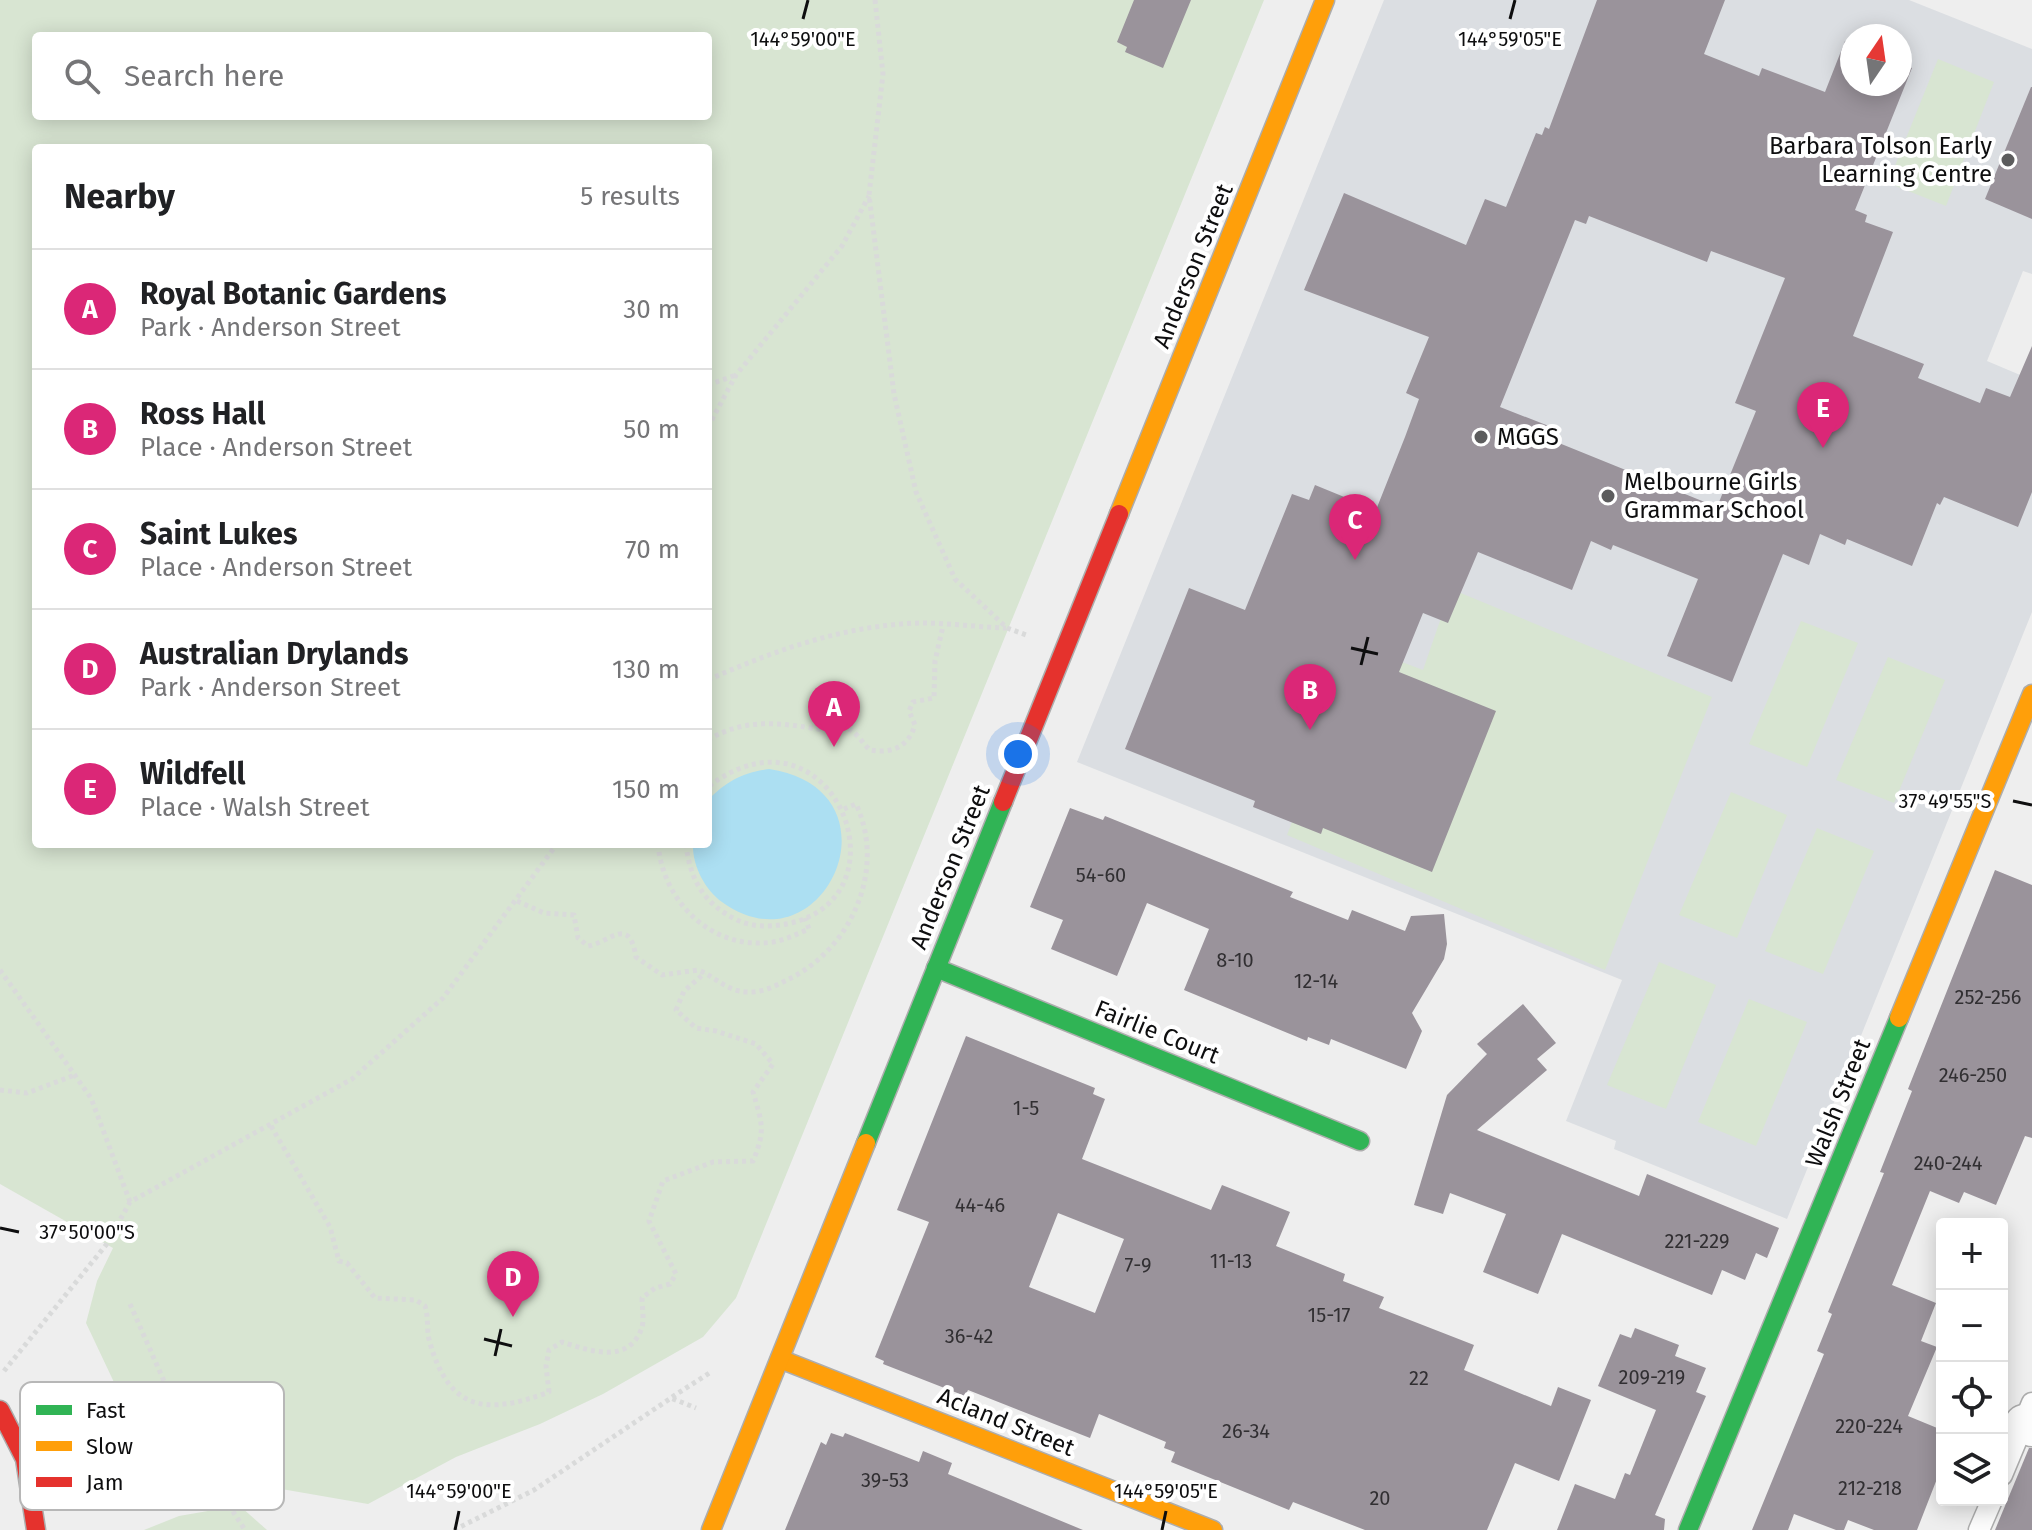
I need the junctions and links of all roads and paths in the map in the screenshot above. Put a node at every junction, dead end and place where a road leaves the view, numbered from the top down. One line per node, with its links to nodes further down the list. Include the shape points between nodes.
1 (875, 0): 3 (path, via 883,74)
2 (1325, 0): 9 (street, Anderson Street)
3 (869, 195): 4 (path, via 842,246); 8 (path, via 894,394 916,492 955,579)
4 (736, 375): 5 (path); 6 (path)
5 (712, 384)
6 (712, 420)
7 (943, 626): 8 (path); 10 (path, via 857,630 768,653); 12 (path, via 934,698 913,702 909,711 915,725 906,742 890,752 870,750 852,730 786,723 726,729)
8 (1007, 628): 9 (path)
9 (1062, 651): 20 (street, Anderson Street)
10 (712, 678)
11 (2032, 694): 47 (street, Walsh Street)
12 (712, 738)
13 (712, 784): 14 (path, via 757,762 783,762 808,771 829,787)
14 (844, 809): 19 (path, via 850,861 841,886); 22 (path, via 856,804 862,817 863,886 854,914 819,962 780,984 749,992 724,987)
15 (554, 848): 18 (path)
16 (659, 848): 19 (path, via 665,883 703,926 753,942 773,942 809,929)
17 (687, 848): 19 (path, via 700,892 721,912 746,924 775,927)
18 (517, 901): 22 (path, via 544,913 574,915 578,938 588,946 617,933 626,935 636,957 662,975); 25 (path, via 443,998 352,1079)
19 (805, 918)
20 (936, 968): 26 (street, Fairlie Court); 29 (street, Anderson Street)
21 (1, 973): 23 (path)
22 (705, 973): 25 (path, via 684,991 676,1010 696,1028 756,1044 773,1064 753,1092 762,1139 753,1161 713,1162 663,1181 649,1221 676,1274 670,1284 642,1298 642,1330 626,1349 601,1354 562,1342 549,1350 549,1392 533,1398 479,1407 465,1401 438,1370 425,1306 416,1300 375,1298 347,1263 339,1261 330,1227)
23 (75, 1075): 24 (path, via 27,1093); 27 (path, via 91,1098)
24 (0, 1090)
25 (271, 1126): 27 (path)
26 (1360, 1141)
27 (130, 1202): 31 (path, via 106,1245)
28 (130, 1304): 32 (path)
29 (780, 1359): 45 (street, Anderson Street); 46 (street, Acland Street)
30 (711, 1372): 33 (path)
31 (0, 1376)
32 (164, 1382)
33 (671, 1398): 34 (path); 44 (path, via 534,1490)
34 (696, 1408)
35 (0, 1410): 37 (street)
36 (2029, 1418): 38 (lane)
37 (20, 1449)
38 (2008, 1462)
39 (1989, 1506): 48 (lane)
40 (33, 1510): 42 (street)
41 (232, 1510): 43 (path)
42 (36, 1530)
43 (245, 1530)
44 (454, 1530)
45 (711, 1530)
46 (1213, 1530)
47 (1688, 1530)
48 (1979, 1530)

